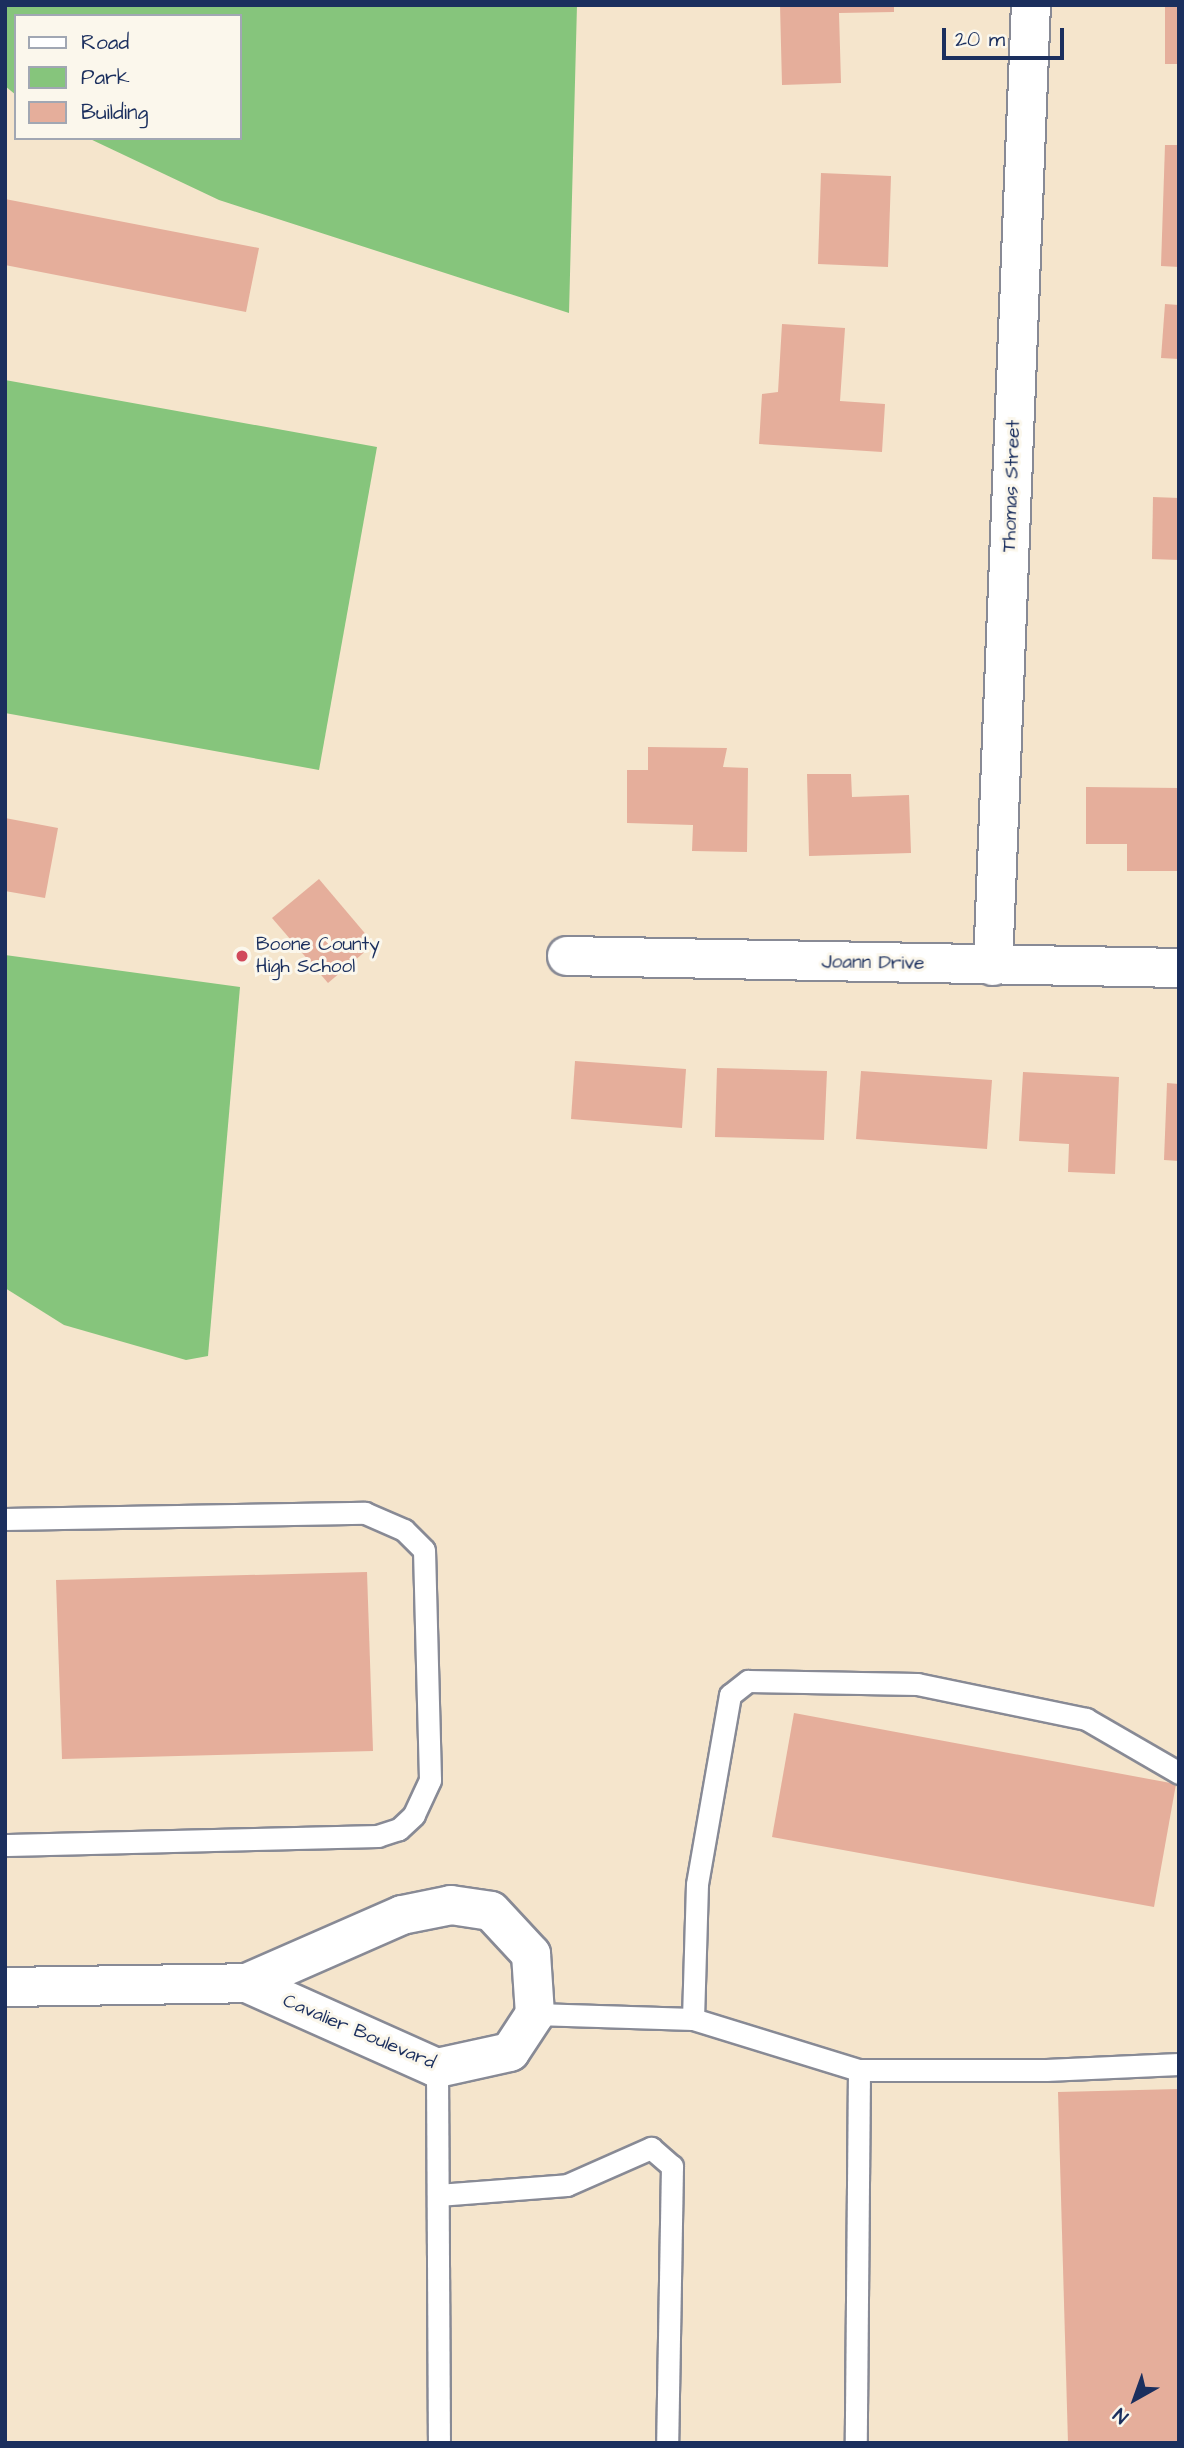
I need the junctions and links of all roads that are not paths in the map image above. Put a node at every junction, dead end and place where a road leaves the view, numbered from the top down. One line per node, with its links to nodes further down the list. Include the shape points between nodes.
1 (1031, 5): 3 (street, Thomas Street)
2 (567, 956): 3 (street, Joann Drive)
3 (993, 966): 4 (street, Joann Drive)
4 (1179, 968)
5 (5, 1519): 7 (lane, via 365,1513 404,1530 424,1550 430,1780 414,1815 399,1829 378,1836)
6 (1179, 1773): 11 (lane, via 1086,1718 917,1684 748,1681 730,1695 697,1884)
7 (5, 1845)
8 (247, 1983): 9 (street, Cavalier Boulevard); 10 (street, Cavalier Boulevard, via 402,1914 451,1905 491,1911 531,1954); 13 (street, Cavalier Boulevard)
9 (5, 1987)
10 (535, 2014): 11 (lane); 13 (street, Cavalier Boulevard, via 510,2053)
11 (693, 2019): 14 (lane)
12 (1179, 2064): 14 (lane, via 1046,2070)
13 (437, 2068): 15 (lane)
14 (859, 2070): 18 (lane)
15 (438, 2195): 16 (lane); 17 (lane, via 567,2185 651,2148 672,2165)
16 (439, 2443)
17 (667, 2443)
18 (856, 2443)

